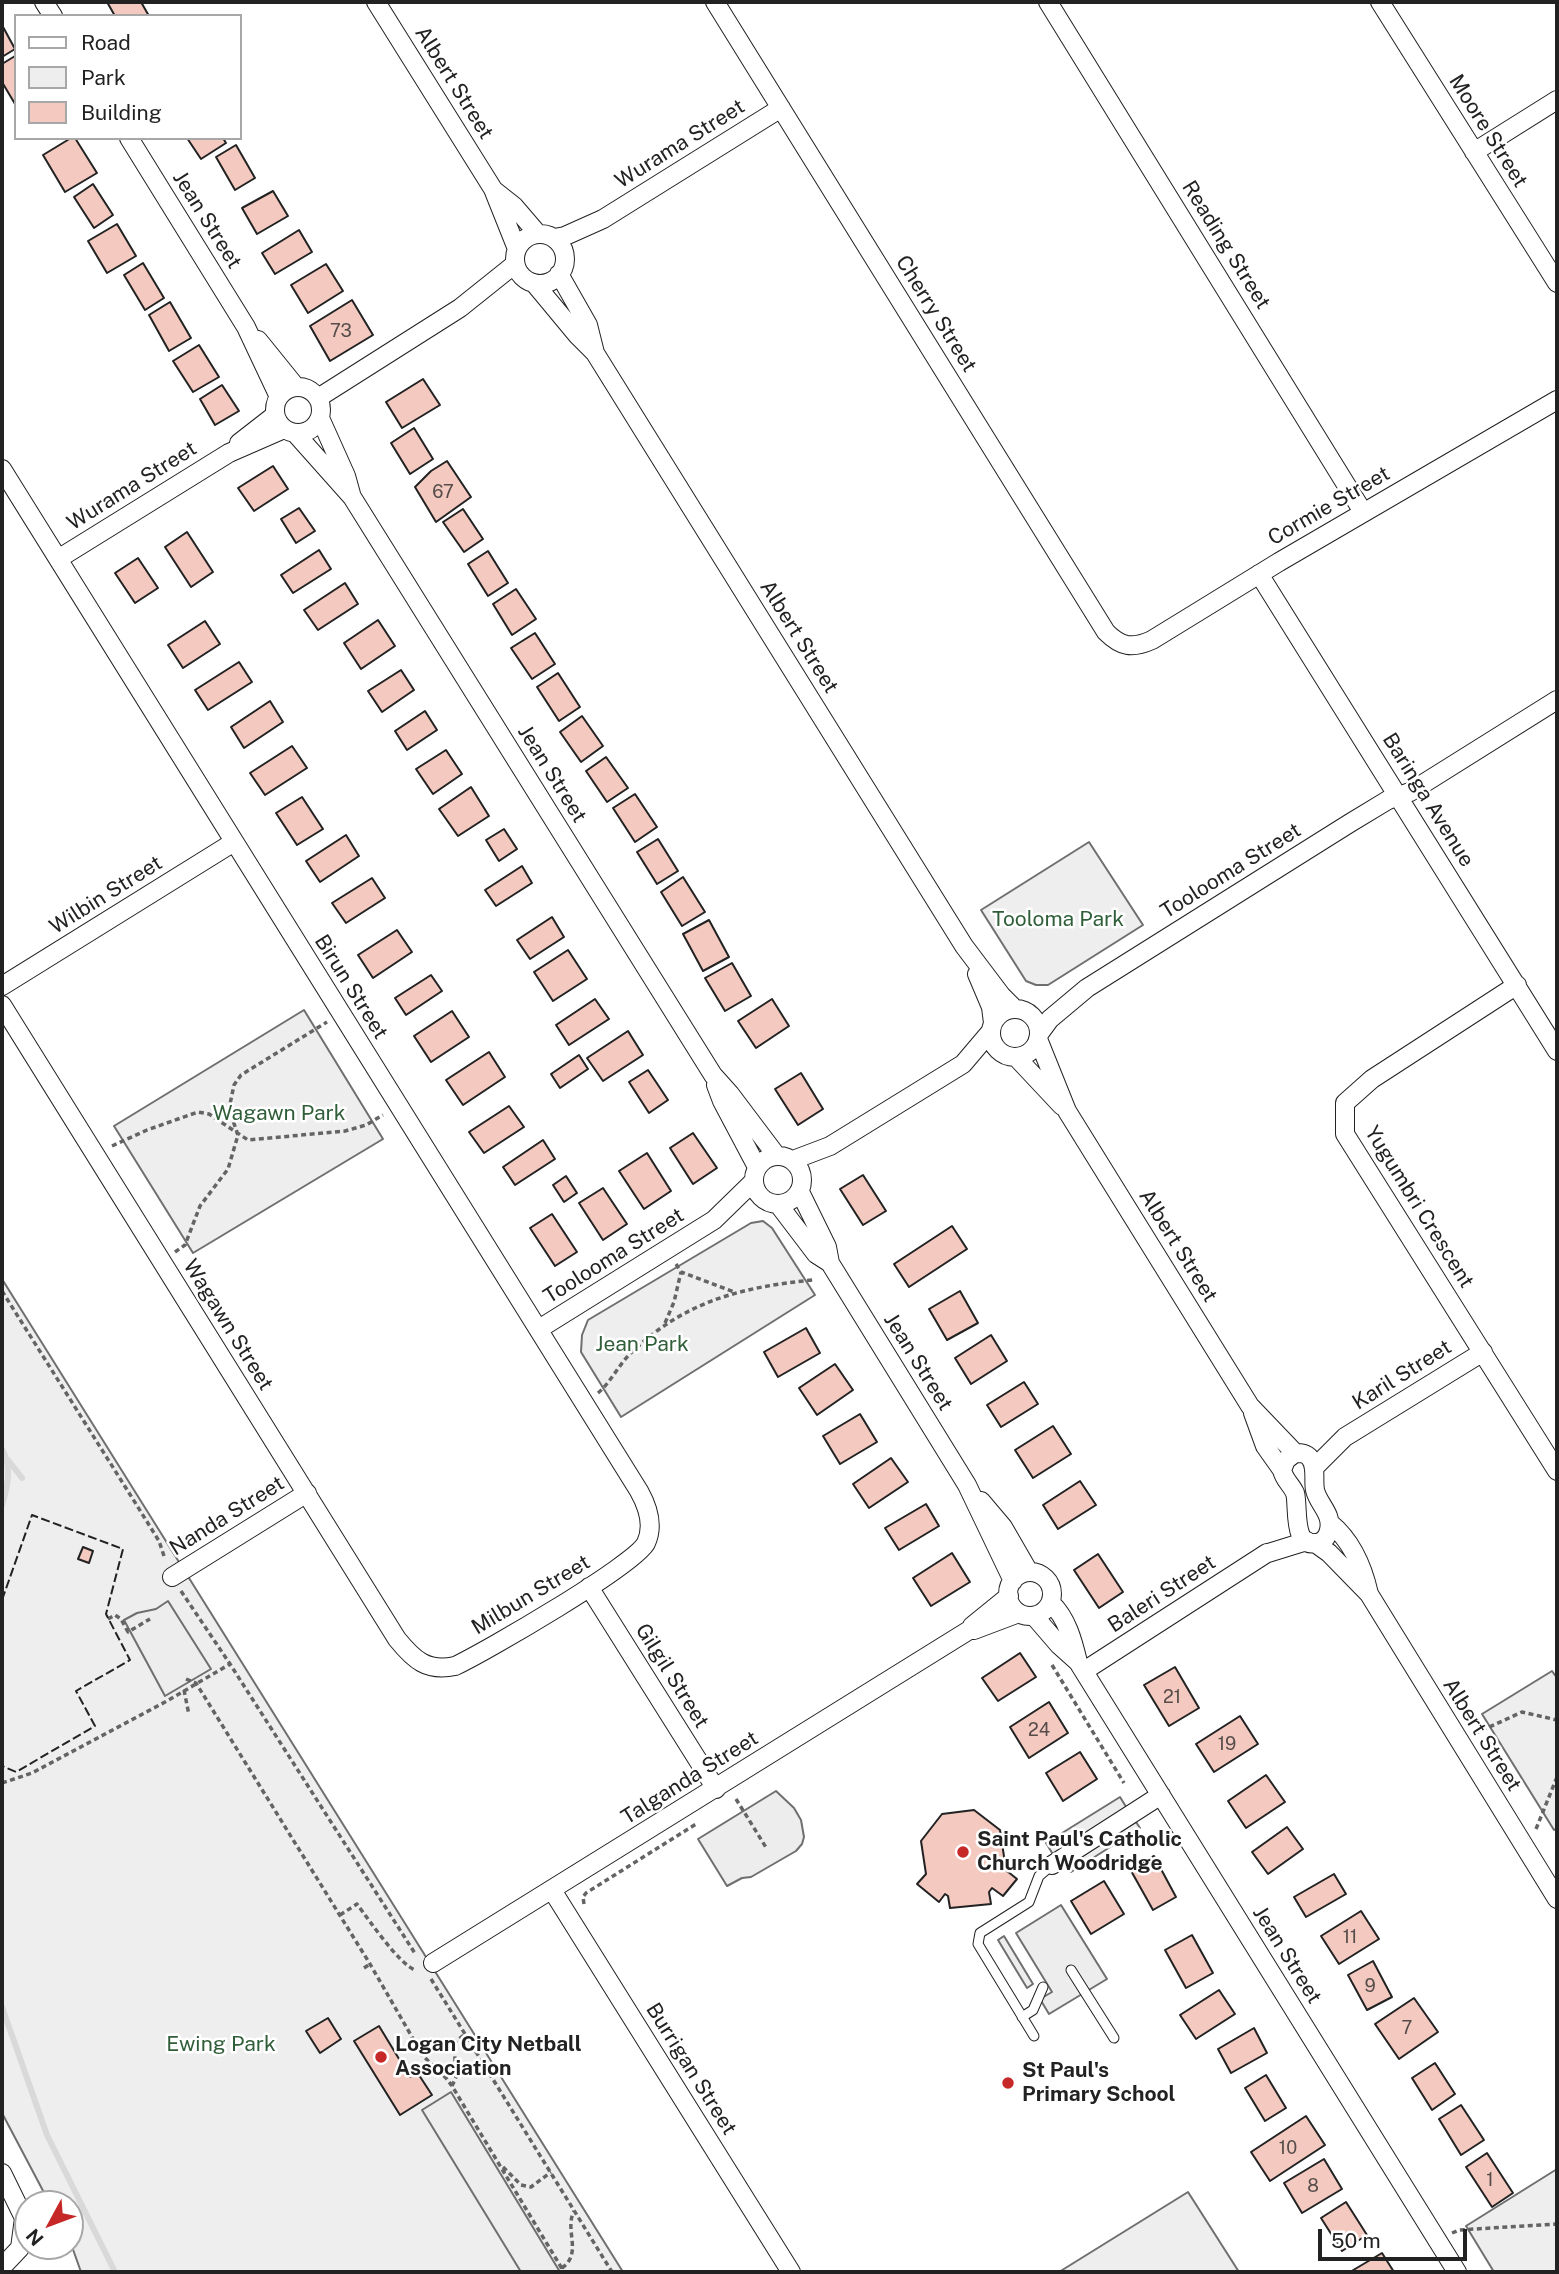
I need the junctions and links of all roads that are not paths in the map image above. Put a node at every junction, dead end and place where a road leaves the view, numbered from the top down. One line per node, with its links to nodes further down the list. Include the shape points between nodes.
1 (376, 2): 9 (street, Albert Street)
2 (715, 2): 6 (street, Cherry Street)
3 (1048, 2): 24 (street, Reading Street)
4 (1380, 2): 8 (street, Moore Street)
5 (1557, 100): 8 (street)
6 (782, 108): 10 (street, Wurama Street, via 603,219); 27 (street, Cherry Street, via 1106,632)
7 (130, 140): 14 (street, Jean Street)
8 (1474, 152): 13 (street, Moore Street)
9 (493, 189): 10 (street, Albert Street); 11 (street, Albert Street)
10 (552, 242): 11 (street, Wurama Street, via 526,238); 12 (street, via 564,264)
11 (522, 269): 12 (street, via 548,283); 15 (street, Albert Street); 18 (street)
12 (559, 274): 15 (street, Albert Street, via 588,325)
13 (1557, 283)
14 (246, 327): 16 (street, Jean Street); 17 (street, Jean Street)
15 (595, 353): 31 (street, Albert Street)
16 (296, 387): 17 (street); 18 (street)
17 (279, 397): 21 (street, via 276,402)
18 (318, 398): 20 (street)
19 (1557, 400): 24 (street, Cormie Street)
20 (320, 418): 21 (street, via 310,430); 23 (street, Jean Street)
21 (285, 425): 23 (street, Jean Street); 25 (street, Wurama Street, via 229,453)
22 (2, 468): 25 (street, Birun Street)
23 (352, 497): 42 (street, Jean Street)
24 (1363, 512): 26 (street, Cormie Street)
25 (58, 559): 30 (street, Birun Street)
26 (1259, 575): 27 (street, Cormie Street, via 1152,640 1137,647); 29 (street, Baringa Avenue)
27 (1124, 646)
28 (1557, 700): 29 (street, Toolooma Street)
29 (1399, 797): 32 (street, Baringa Avenue); 34 (street, Toolooma Street)
30 (234, 842): 33 (street, Wilbin Street); 51 (street, Birun Street)
31 (964, 946): 36 (street, Albert Street, via 1000,995); 37 (street, Albert Street, via 991,1007)
32 (1517, 985): 39 (street, Baringa Avenue); 52 (street, Yugumbri Crescent, via 1372,1079 1345,1102 1345,1134)
33 (2, 986)
34 (1087, 988): 36 (street, Toolooma Street); 38 (street, Toolooma Street, via 1050,1019)
35 (2, 1005): 57 (street, Wagawn Street)
36 (1022, 1012): 37 (street, via 1000,1014); 38 (street, Albert Street, via 1035,1020)
37 (992, 1027): 40 (street, Albert Street, via 994,1045); 41 (street)
38 (1038, 1036): 40 (street, via 1030,1052); 43 (street, Albert Street)
39 (1557, 1051)
40 (1010, 1056): 41 (street); 43 (street, Albert Street)
41 (963, 1064): 44 (street)
42 (713, 1075): 45 (street, Jean Street); 46 (street, Jean Street)
43 (1067, 1111): 53 (street, Albert Street)
44 (830, 1146): 45 (street); 47 (street)
45 (785, 1158): 46 (street, via 768,1157); 47 (street, Jean Street)
46 (755, 1174): 48 (street, Jean Street, via 755,1188); 49 (street, Toolooma Street)
47 (801, 1184): 48 (street, via 790,1201); 50 (street, Jean Street)
48 (771, 1202): 49 (street, Toolooma Street); 50 (street, Jean Street)
49 (714, 1220): 51 (street, Toolooma Street)
50 (830, 1264): 62 (street, Jean Street, via 967,1485)
51 (539, 1329): 59 (street, Birun Street, via 648,1508)
52 (1483, 1352): 54 (street, Karil Street); 56 (street, Yugumbri Crescent)
53 (1250, 1406): 54 (street, Albert Street); 55 (street, Albert Street, via 1265,1446)
54 (1305, 1459): 55 (street, via 1286,1460); 58 (street, Albert Street)
55 (1282, 1470): 60 (street, Albert Street)
56 (1557, 1471)
57 (307, 1493): 61 (street, Nanda Street); 68 (street, Wagawn Street, via 397,1639)
58 (1330, 1523): 60 (street, via 1326,1537); 64 (street, Albert Street, via 1342,1533 1364,1570)
59 (649, 1534): 63 (street, Milbun Street, via 635,1557)
60 (1306, 1537): 64 (street, Albert Street, via 1329,1553); 69 (street, Baleri Street, via 1266,1554)
61 (172, 1577)
62 (1017, 1583): 65 (street, via 1035,1573 1046,1579 1052,1590); 66 (street, via 1010,1603); 67 (street, Talganda Street)
63 (589, 1587): 68 (street, Milbun Street, via 456,1666 433,1668); 70 (street, Gilgil Street)
64 (1369, 1594): 74 (street, Albert Street)
65 (1051, 1603): 66 (street, via 1041,1614); 69 (street, Jean Street, via 1073,1639)
66 (1026, 1614): 67 (street, Talganda Street); 69 (street, Jean Street)
67 (971, 1629): 70 (street, Talganda Street)
68 (422, 1663)
69 (1081, 1667): 71 (street, Jean Street)
70 (716, 1789): 73 (street, Talganda Street)
71 (1161, 1795): 72 (street); 84 (street, Jean Street)
72 (1052, 1865): 78 (lane, via 1039,1876 1028,1902 980,1933 978,1944)
73 (552, 1890): 75 (street, Talganda Street); 83 (street, Burrigan Street)
74 (1557, 1899)
75 (428, 1964)
76 (1071, 1970): 80 (lane)
77 (1044, 1987): 78 (lane, via 1033,2010)
78 (1022, 2017): 79 (lane)
79 (1034, 2036)
80 (1114, 2038)
81 (2, 2173): 82 (street, via 24,2218 20,2248)
82 (2, 2267)
83 (790, 2272)
84 (1457, 2272)

